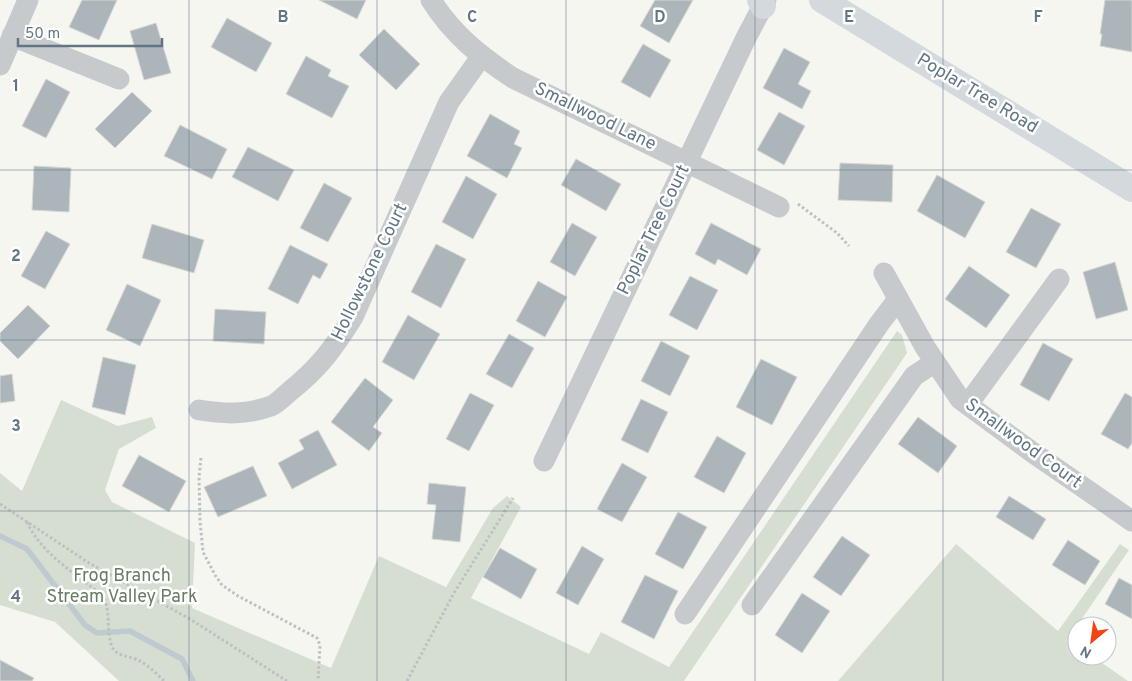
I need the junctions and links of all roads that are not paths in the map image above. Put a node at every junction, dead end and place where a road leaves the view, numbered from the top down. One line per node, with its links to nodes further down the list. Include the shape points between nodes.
1 (28, 0): 5 (street)
2 (431, 0): 6 (street, Smallwood Lane, via 460,38)
3 (822, 0): 10 (main road, Poplar Tree Road)
4 (763, 2): 9 (street, Poplar Tree Court)
5 (12, 36): 7 (street); 8 (street)
6 (481, 57): 9 (street, Smallwood Lane, via 513,78); 17 (street, Hollowstone Court, via 448,102 353,316 335,347 312,374 271,406 224,414)
7 (0, 65)
8 (119, 79)
9 (687, 161): 11 (street, Smallwood Lane); 18 (street, Poplar Tree Court)
10 (1132, 189)
11 (786, 204)
12 (884, 274): 14 (street, Smallwood Court)
13 (1059, 279): 16 (street)
14 (898, 299): 15 (street, Smallwood Court); 21 (street)
15 (935, 362): 16 (street, Smallwood Court, via 960,398); 20 (street, via 914,376)
16 (968, 404): 19 (street, Smallwood Court)
17 (199, 410)
18 (544, 461)
19 (1132, 521)
20 (752, 605)
21 (685, 614)

